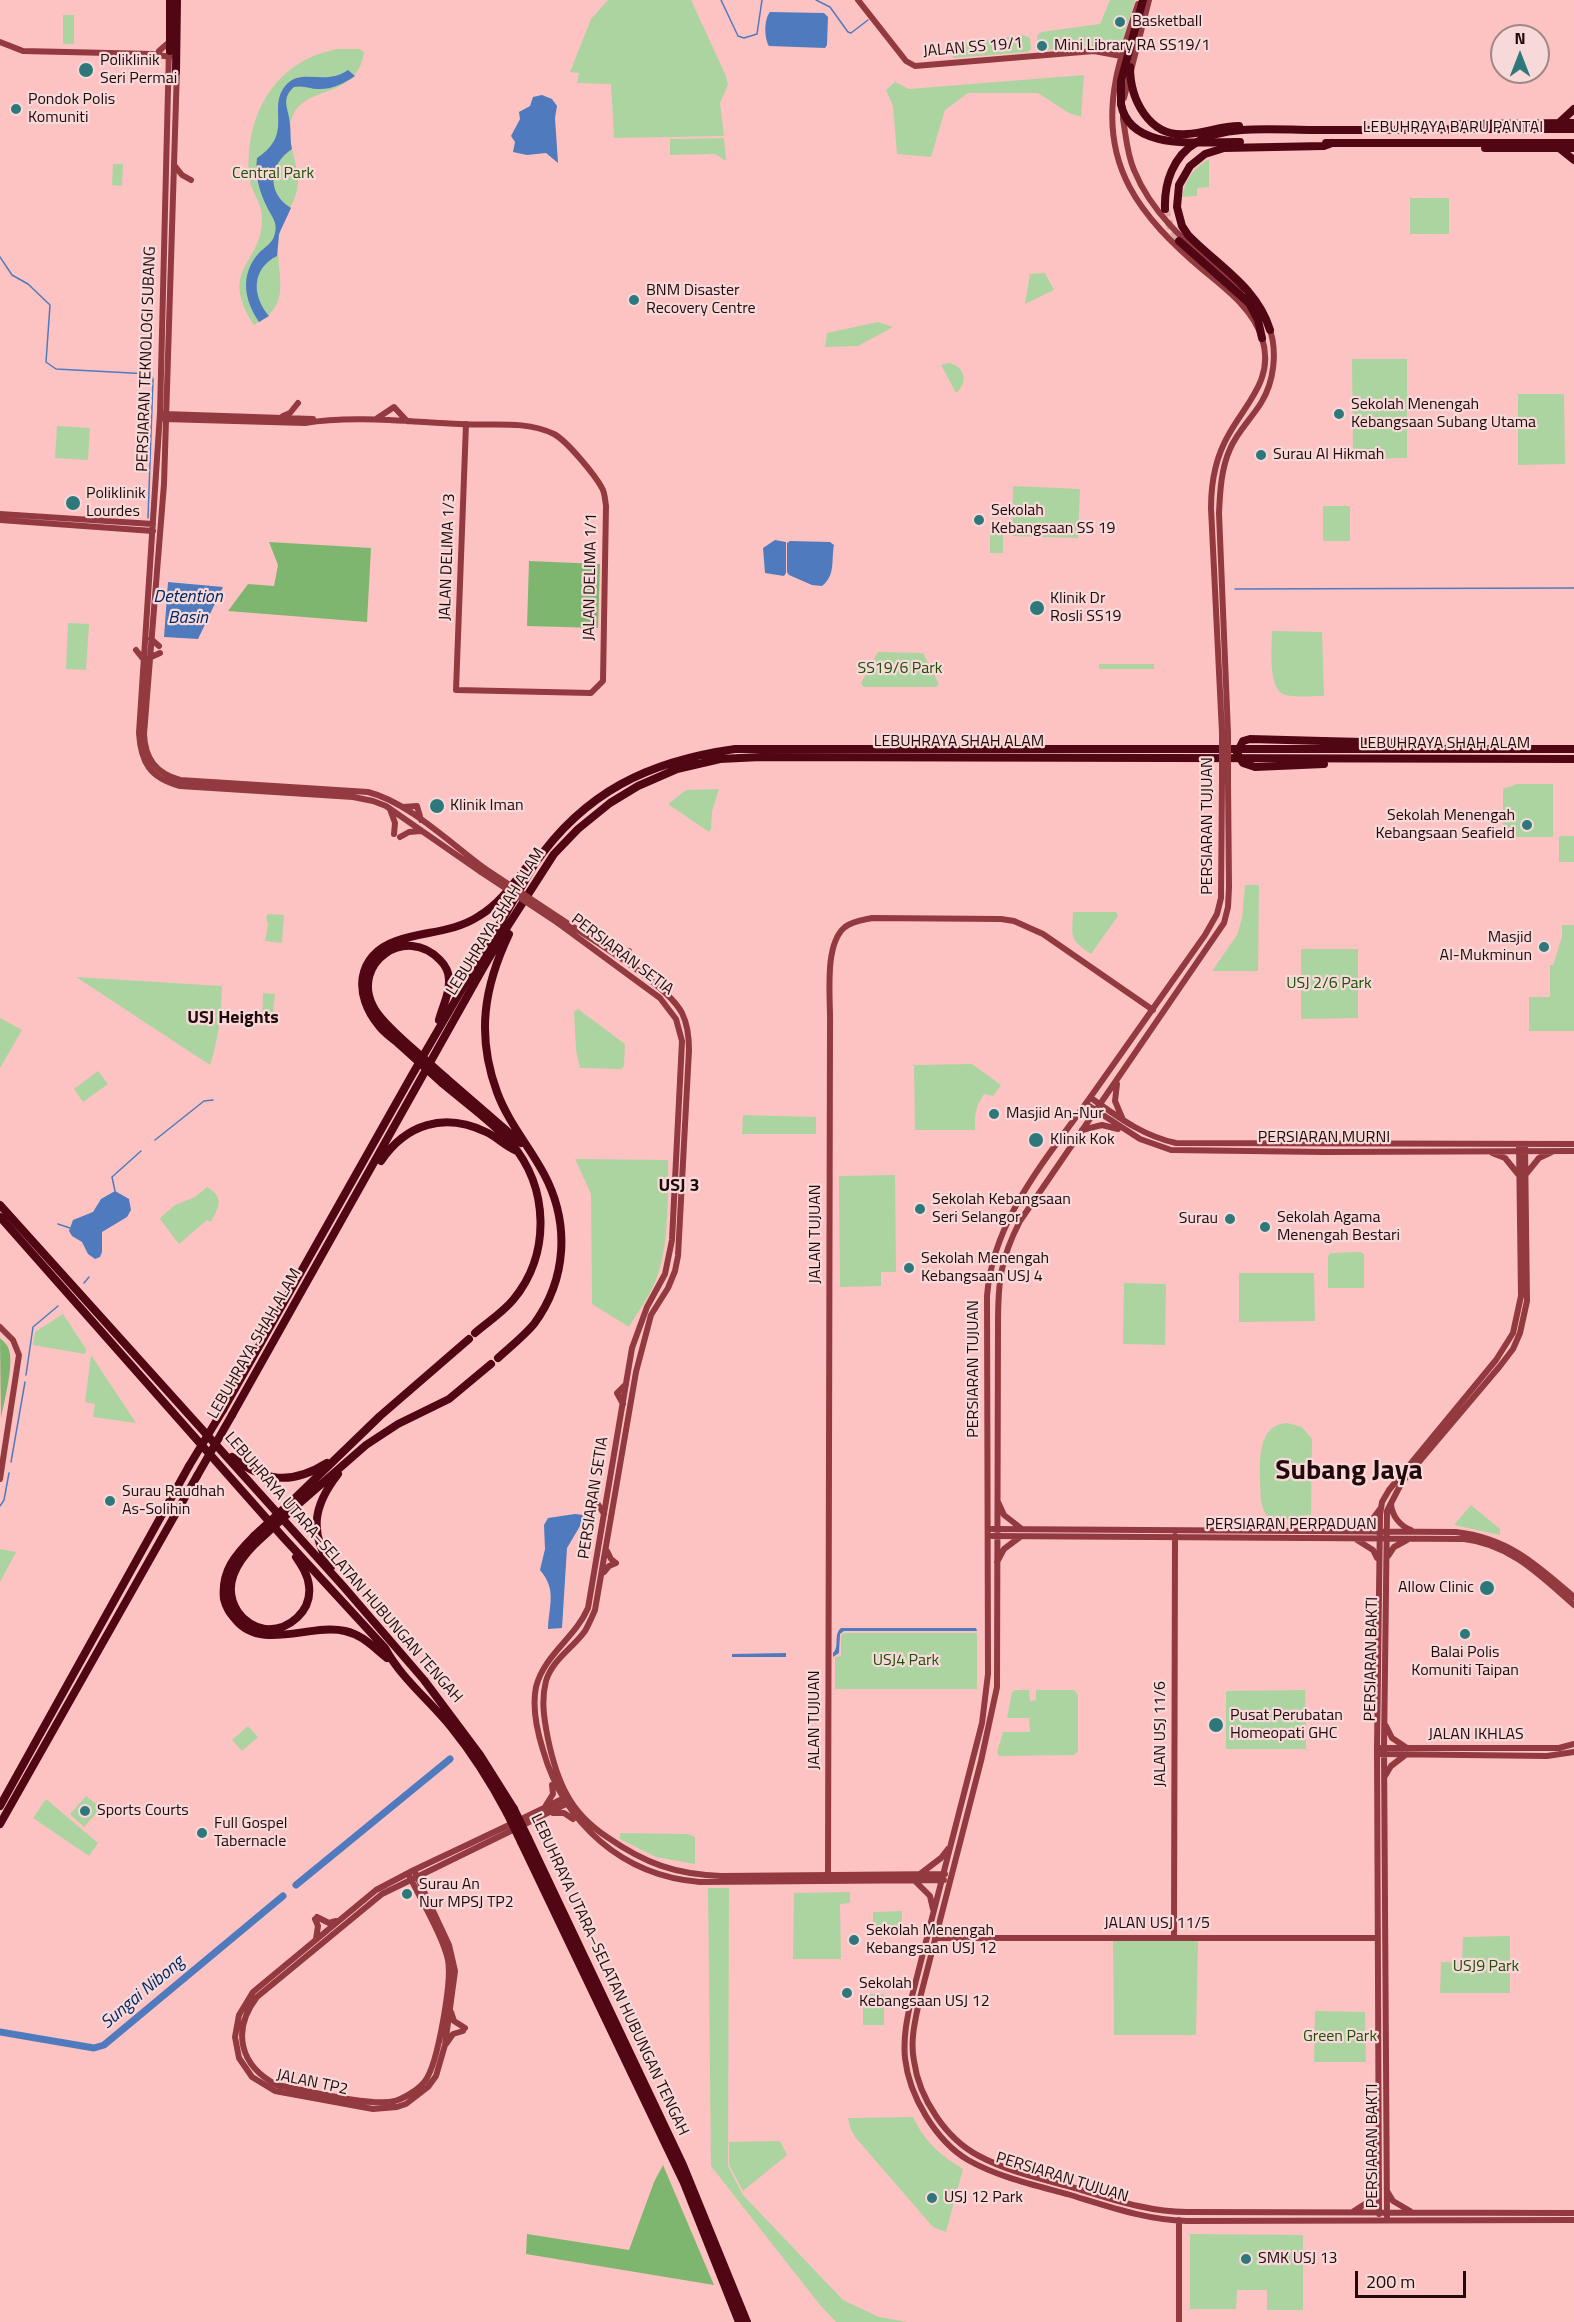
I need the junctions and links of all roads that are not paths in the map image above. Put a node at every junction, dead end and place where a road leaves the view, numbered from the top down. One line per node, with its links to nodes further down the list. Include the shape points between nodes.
1 (169, 0): 7 (highway)
2 (179, 0): 7 (highway); 10 (main road, PERSIARAN TEKNOLOGI SUBANG, via 180,58)
3 (858, 0): 8 (main road, JALAN SS 19/1, via 906,61 915,66 1094,51)
4 (1141, 0): 8 (main road, PERSIARAN TUJUAN); 18 (highway, bridge, via 1120,89 1121,109 1141,133 1154,139)
5 (1149, 0): 9 (main road, PERSIARAN TUJUAN)
6 (0, 42): 7 (main road, via 23,51 156,52)
7 (171, 47): 10 (highway); 11 (main road, PERSIARAN TEKNOLOGI SUBANG)
8 (1121, 56): 24 (main road, PERSIARAN TUJUAN, via 1113,98)
9 (1130, 67): 16 (highway, via 1132,92 1139,107 1169,132 1188,134 1230,126 1320,126); 23 (main road, PERSIARAN TUJUAN, via 1123,119)
10 (176, 72): 11 (main road, PERSIARAN TEKNOLOGI SUBANG)
11 (172, 102): 26 (main road, PERSIARAN TEKNOLOGI SUBANG); 32 (main road, PERSIARAN TEKNOLOGI SUBANG)
12 (1574, 109): 13 (highway)
13 (1559, 123): 14 (highway); 17 (highway, via 1408,126); 21 (highway, via 1565,133)
14 (1574, 123)
15 (1574, 129): 17 (highway, LEBUHRAYA BARU PANTAI, bridge)
16 (1332, 130): 17 (highway, LEBUHRAYA BARU PANTAI); 30 (highway, via 1238,131 1205,138 1185,152 1172,169)
17 (1395, 130)
18 (1332, 143): 19 (highway, LEBUHRAYA BARU PANTAI); 33 (highway, via 1214,150 1190,166 1179,185 1179,219 1188,235 1245,286 1266,315)
19 (1431, 143): 20 (highway, LEBUHRAYA BARU PANTAI, bridge); 21 (highway, via 1452,148)
20 (1574, 143)
21 (1559, 148): 22 (highway); 25 (highway)
22 (1574, 148)
23 (1129, 151): 24 (main road, via 1126,159); 27 (main road, PERSIARAN TUJUAN)
24 (1117, 155): 28 (main road, PERSIARAN TUJUAN)
25 (1574, 160)
26 (174, 165): 29 (main road); 32 (main road, PERSIARAN TEKNOLOGI SUBANG)
27 (1133, 168): 28 (main road, via 1124,165); 33 (main road, PERSIARAN TUJUAN, via 1155,210 1246,293)
28 (1123, 176): 34 (main road, PERSIARAN TUJUAN, via 1151,220 1238,300)
29 (191, 180)
30 (1165, 209)
31 (1179, 242): 34 (highway, via 1249,303)
32 (167, 302): 35 (main road, PERSIARAN TEKNOLOGI SUBANG); 38 (main road, PERSIARAN TEKNOLOGI SUBANG)
33 (1270, 330): 59 (main road, PERSIARAN TUJUAN, via 1274,345 1271,378 1261,404 1229,450 1221,488)
34 (1263, 338): 59 (main road, PERSIARAN TUJUAN, via 1260,384 1222,447 1212,487)
35 (167, 398): 38 (main road, PERSIARAN TEKNOLOGI SUBANG); 39 (main road)
36 (298, 403): 40 (main road)
37 (303, 409): 41 (main road)
38 (163, 416): 39 (main road, JALAN DELIMA 1/1); 47 (main road, PERSIARAN TEKNOLOGI SUBANG); 50 (main road, PERSIARAN TEKNOLOGI SUBANG)
39 (178, 417): 40 (main road, JALAN DELIMA 1/1); 42 (main road, JALAN DELIMA 1/1, via 305,423); 47 (main road)
40 (280, 417): 41 (main road, JALAN DELIMA 1/1)
41 (311, 418): 42 (main road, JALAN DELIMA 1/1)
42 (320, 420): 43 (main road, JALAN DELIMA 1/1)
43 (368, 421): 44 (main road, JALAN DELIMA 1/1); 44 (main road, via 394,407)
44 (408, 422): 45 (main road, JALAN DELIMA 1/1)
45 (450, 424): 46 (main road, JALAN DELIMA 1/1); 48 (main road)
46 (466, 424): 48 (main road, JALAN DELIMA 1/3); 58 (main road, JALAN DELIMA 1/1, via 527,426 553,434 570,447 604,491 607,514 603,681 586,694)
47 (166, 431): 50 (main road, PERSIARAN TEKNOLOGI SUBANG)
48 (465, 442): 58 (main road, JALAN DELIMA 1/3)
49 (0, 514): 52 (main road)
50 (157, 516): 52 (main road); 53 (main road, PERSIARAN TEKNOLOGI SUBANG); 54 (main road, PERSIARAN TEKNOLOGI SUBANG)
51 (0, 520): 52 (main road)
52 (143, 527): 53 (main road); 55 (main road)
53 (154, 528): 54 (main road); 55 (main road, PERSIARAN TEKNOLOGI SUBANG)
54 (159, 542): 56 (main road, PERSIARAN TEKNOLOGI SUBANG)
55 (152, 548): 56 (main road, PERSIARAN TEKNOLOGI SUBANG)
56 (148, 639): 57 (main road, PERSIARAN TEKNOLOGI SUBANG); 57 (main road, via 137,647); 57 (main road, via 160,650)
57 (147, 659): 65 (main road, PERSIARAN TEKNOLOGI SUBANG, via 139,734 141,751 149,768 167,782 353,797); 68 (main road, PERSIARAN TEKNOLOGI SUBANG, via 144,745 153,765 167,776 219,784 368,792 401,806 417,806 423,823)
58 (456, 690)
59 (1225, 733): 64 (main road, PERSIARAN TUJUAN, bridge)
60 (1574, 748): 61 (highway, LEBUHRAYA SHAH ALAM)
61 (1533, 749): 62 (highway, bridge, via 1250,739 1239,746 1237,753 1243,763 1255,767); 67 (highway, LEBUHRAYA SHAH ALAM, via 735,749 670,762 609,789 580,810)
62 (1532, 759): 63 (highway, LEBUHRAYA SHAH ALAM); 69 (highway, LEBUHRAYA SHAH ALAM, via 720,759 677,769 610,803 554,854)
63 (1574, 759)
64 (1225, 780): 73 (main road, PERSIARAN TUJUAN, via 1220,907); 76 (main road, PERSIARAN TUJUAN, via 1229,886 1224,923)
65 (390, 809): 66 (main road, PERSIARAN TEKNOLOGI SUBANG); 66 (main road, via 397,835)
66 (422, 831): 68 (main road, PERSIARAN TEKNOLOGI SUBANG)
67 (548, 845): 74 (highway, LEBUHRAYA SHAH ALAM); 75 (highway, via 481,916 445,931 396,941 377,951 367,964 361,985 364,1001 379,1027)
68 (482, 870): 70 (main road, PERSIARAN SETIA, bridge)
69 (522, 903): 86 (highway, via 488,986 485,1035 496,1091); 92 (highway, LEBUHRAYA SHAH ALAM, via 425,1069)
70 (559, 921): 71 (main road, PERSIARAN SETIA); 97 (main road, PERSIARAN SETIA, via 650,989 669,1008 680,1029 679,1113 672,1122 677,1133 672,1240 665,1274)
71 (610, 953): 72 (main road, PERSIARAN SETIA); 72 (main road, via 622,955 629,951 628,959)
72 (638, 972): 97 (main road, PERSIARAN SETIA, via 670,997 681,1012 689,1039 678,1256 668,1288)
73 (1152, 1010): 78 (main road, PERSIARAN TUJUAN); 154 (main road, JALAN TUJUAN, via 1043,934 1014,921 872,918 845,927 833,944)
74 (436, 1032): 75 (highway, via 449,992 445,965 423,947 394,948 380,957 368,984 379,1016); 139 (highway, LEBUHRAYA SHAH ALAM, bridge)
75 (401, 1042): 77 (highway, bridge)
76 (1119, 1078): 80 (main road, PERSIARAN TUJUAN); 81 (main road, via 1115,1101)
77 (444, 1080): 86 (highway); 90 (highway)
78 (1091, 1098): 79 (main road, PERSIARAN TUJUAN); 80 (main road, PERSIARAN MURNI)
79 (1086, 1104): 80 (main road, PERSIARAN MURNI); 111 (main road, PERSIARAN TUJUAN, via 1022,1195 990,1267 987,1296)
80 (1097, 1107): 81 (main road, PERSIARAN MURNI); 82 (main road, PERSIARAN TUJUAN); 83 (main road, PERSIARAN MURNI)
81 (1124, 1121): 85 (main road, PERSIARAN MURNI, via 1149,1136 1191,1144)
82 (1082, 1130): 83 (main road, via 1102,1125); 102 (main road, PERSIARAN TUJUAN, via 1020,1221 1001,1267)
83 (1130, 1133): 87 (main road, PERSIARAN MURNI, via 1152,1145 1189,1151)
84 (1574, 1144): 85 (main road, PERSIARAN MURNI)
85 (1522, 1147): 87 (main road, PERSIARAN MURNI); 88 (main road, PERSIARAN MURNI); 91 (main road, PERSIARAN BAKTI)
86 (530, 1151): 100 (highway, via 558,1208 562,1243 555,1288 546,1306 532,1326 449,1399)
87 (1487, 1151): 91 (main road, via 1505,1158)
88 (1555, 1151): 89 (main road, PERSIARAN MURNI); 91 (main road, via 1539,1158)
89 (1574, 1151)
90 (518, 1152): 92 (highway, via 461,1123 429,1125 414,1130 390,1148); 100 (highway, via 526,1162 538,1196 541,1227 526,1280 513,1300 380,1416)
91 (1522, 1175): 104 (main road, PERSIARAN BAKTI, via 1528,1291 1520,1333 1507,1358 1402,1482); 105 (main road, PERSIARAN BAKTI, via 1521,1296 1513,1333 1496,1360 1402,1473)
92 (354, 1202): 138 (highway, LEBUHRAYA SHAH ALAM, bridge)
93 (0, 1205): 99 (highway, LEBUHRAYA UTARA–SELATAN HUBUNGAN TENGAH)
94 (0, 1217): 96 (highway, LEBUHRAYA UTARA–SELATAN HUBUNGAN TENGAH)
95 (0, 1223): 96 (highway)
96 (30, 1252): 113 (highway, LEBUHRAYA UTARA–SELATAN HUBUNGAN TENGAH)
97 (646, 1318): 103 (main road, PERSIARAN SETIA, via 632,1348 627,1383 616,1392 623,1405); 119 (main road, PERSIARAN SETIA)
98 (0, 1327): 101 (main road, via 13,1340 19,1355)
99 (221, 1451): 100 (highway, via 265,1476 294,1478); 123 (highway, LEBUHRAYA UTARA–SELATAN HUBUNGAN TENGAH)
100 (350, 1452): 117 (highway, bridge); 123 (highway, via 317,1511 320,1546)
101 (0, 1479)
102 (996, 1492): 107 (main road, via 1004,1515); 111 (main road, PERSIARAN TUJUAN)
103 (608, 1493): 106 (main road, PERSIARAN SETIA); 106 (main road, via 596,1499)
104 (1391, 1501): 110 (main road, via 1394,1516); 112 (main road, PERSIARAN BAKTI)
105 (1381, 1508): 109 (main road, via 1366,1525); 112 (main road, PERSIARAN BAKTI)
106 (604, 1514): 129 (main road, PERSIARAN SETIA, via 588,1608 577,1628 543,1668 536,1689)
107 (1023, 1529): 108 (main road, PERSIARAN PERPADUAN); 111 (main road, PERSIARAN PERPADUAN)
108 (1174, 1530): 109 (main road, PERSIARAN PERPADUAN); 118 (main road, JALAN USJ 11/6)
109 (1347, 1530): 112 (main road, PERSIARAN PERPADUAN)
110 (1415, 1531): 112 (main road, PERSIARAN PERPADUAN); 124 (main road, PERSIARAN PERPADUAN, via 1456,1532 1494,1540 1525,1556)
111 (992, 1533): 114 (main road, PERSIARAN PERPADUAN); 120 (main road, PERSIARAN TUJUAN); 146 (main road, PERSIARAN TUJUAN, via 986,1699)
112 (1383, 1535): 115 (main road, PERSIARAN PERPADUAN); 116 (main road, PERSIARAN PERPADUAN); 121 (main road, PERSIARAN BAKTI)
113 (282, 1536): 117 (highway, via 306,1573 309,1595 298,1617 277,1629 257,1627 246,1621 231,1599 233,1574); 126 (highway, LEBUHRAYA UTARA–SELATAN HUBUNGAN TENGAH, via 385,1648)
114 (1020, 1537): 118 (main road, PERSIARAN PERPADUAN); 120 (main road, via 1004,1549)
115 (1349, 1538): 118 (main road, PERSIARAN PERPADUAN); 121 (main road, via 1373,1550)
116 (1410, 1538): 121 (main road, via 1398,1544); 125 (main road, PERSIARAN PERPADUAN, via 1464,1539 1498,1548 1525,1563)
117 (255, 1539): 126 (highway, via 233,1557 225,1577 225,1601 239,1624 251,1632 271,1636 342,1630 363,1638)
118 (1174, 1539): 161 (main road, JALAN USJ 11/6)
119 (606, 1548): 122 (main road, PERSIARAN SETIA); 122 (main road, via 616,1563)
120 (996, 1565): 152 (main road, PERSIARAN TUJUAN, via 995,1698)
121 (1383, 1565): 127 (main road, PERSIARAN BAKTI)
122 (602, 1574): 137 (main road, PERSIARAN SETIA, via 592,1618 554,1665 544,1689 552,1758)
123 (343, 1586): 140 (highway, LEBUHRAYA UTARA–SELATAN HUBUNGAN TENGAH, via 453,1716 480,1755)
124 (1574, 1597)
125 (1574, 1605)
126 (392, 1662): 140 (highway, LEBUHRAYA UTARA–SELATAN HUBUNGAN TENGAH, via 451,1727)
127 (1382, 1669): 128 (main road, PERSIARAN BAKTI); 132 (main road, PERSIARAN BAKTI)
128 (1384, 1723): 132 (main road, PERSIARAN BAKTI); 133 (main road, via 1392,1738)
129 (538, 1734): 137 (main road, PERSIARAN SETIA, via 549,1771); 141 (main road, via 554,1794)
130 (1574, 1744): 131 (main road, JALAN IKHLAS, via 1559,1748)
131 (1436, 1748): 133 (main road, JALAN IKHLAS); 135 (main road)
132 (1380, 1751): 133 (main road, JALAN IKHLAS); 136 (main road, PERSIARAN BAKTI); 148 (main road, PERSIARAN BAKTI)
133 (1409, 1751): 135 (main road, JALAN IKHLAS); 136 (main road, via 1394,1762)
134 (1574, 1752): 135 (main road, JALAN IKHLAS, via 1547,1756)
135 (1443, 1755)
136 (1384, 1778): 148 (main road, PERSIARAN BAKTI)
137 (567, 1800): 141 (main road, JALAN TP2); 145 (main road, PERSIARAN SETIA, via 589,1831); 153 (main road, PERSIARAN SETIA, via 596,1830 634,1856 660,1867 700,1875)
138 (11, 1805): 142 (highway, LEBUHRAYA SHAH ALAM); 143 (highway)
139 (0, 1806)
140 (510, 1811): 144 (highway, LEBUHRAYA UTARA–SELATAN HUBUNGAN TENGAH, bridge)
141 (540, 1814): 145 (main road, via 564,1813); 147 (main road, JALAN TP2); 150 (main road, JALAN TP2)
142 (0, 1824)
143 (0, 1829)
144 (524, 1840): 180 (highway, LEBUHRAYA UTARA–SELATAN HUBUNGAN TENGAH, via 684,2183); 181 (highway, LEBUHRAYA UTARA–SELATAN HUBUNGAN TENGAH, via 683,2164)
145 (606, 1846): 153 (main road, PERSIARAN SETIA, via 638,1866 676,1879 700,1882)
146 (950, 1847): 149 (main road); 151 (main road, PERSIARAN TUJUAN)
147 (430, 1870): 150 (main road, JALAN TP2); 157 (main road)
148 (1381, 1872): 162 (main road, PERSIARAN BAKTI); 168 (main road, PERSIARAN BAKTI)
149 (919, 1874): 151 (main road, PERSIARAN SETIA); 154 (main road, PERSIARAN SETIA)
150 (412, 1875): 156 (main road, JALAN TP2); 157 (main road, JALAN TP2); 159 (main road, JALAN TP2, via 376,1890)
151 (942, 1877): 152 (main road, PERSIARAN SETIA); 155 (main road, PERSIARAN SETIA); 158 (main road, PERSIARAN TUJUAN)
152 (951, 1877): 160 (main road, PERSIARAN TUJUAN)
153 (783, 1878): 154 (main road, PERSIARAN SETIA)
154 (828, 1878): 155 (main road, PERSIARAN SETIA)
155 (915, 1881): 158 (main road, via 930,1896)
156 (399, 1885): 157 (main road); 157 (main road, JALAN TP2, via 382,1894 249,2007 241,2035 252,2068 263,2078 277,2085 374,2102 396,2101 425,2081 433,2066 449,1969 444,1947)
157 (419, 1890): 164 (main road, JALAN TP2, via 453,1956 455,1981)
158 (933, 1915): 167 (main road, PERSIARAN TUJUAN, via 905,2028 905,2062)
159 (341, 1920): 163 (main road, JALAN TP2); 163 (main road, via 329,1923 316,1918)
160 (935, 1938): 161 (main road, JALAN USJ 11/5); 166 (main road, PERSIARAN TUJUAN, via 913,2029 914,2060)
161 (1174, 1938): 162 (main road, JALAN USJ 11/5)
162 (1378, 1938): 168 (main road, PERSIARAN BAKTI)
163 (315, 1940): 165 (main road, JALAN TP2, via 253,1992 239,2015 235,2037 239,2058 252,2077 275,2091 373,2109 397,2107 432,2083)
164 (451, 2005): 165 (main road, JALAN TP2); 165 (main road, via 454,2021 464,2030 453,2034)
165 (445, 2045)
166 (924, 2091): 167 (main road); 170 (main road, PERSIARAN TUJUAN, via 945,2127 960,2143 1019,2172 1152,2210)
167 (916, 2095): 175 (main road, PERSIARAN TUJUAN, via 943,2139 982,2167 1143,2216)
168 (1382, 2096): 169 (main road, PERSIARAN BAKTI)
169 (1383, 2190): 171 (main road); 172 (main road, PERSIARAN BAKTI); 173 (main road)
170 (1298, 2212): 171 (main road, PERSIARAN TUJUAN); 177 (main road, via 1306,2217)
171 (1351, 2212): 172 (main road, PERSIARAN TUJUAN)
172 (1383, 2213): 173 (main road, PERSIARAN TUJUAN); 178 (main road, PERSIARAN BAKTI); 179 (main road, PERSIARAN BAKTI)
173 (1414, 2213): 174 (main road, PERSIARAN TUJUAN)
174 (1574, 2213)
175 (1179, 2220): 177 (main road, PERSIARAN TUJUAN); 182 (main road)
176 (1574, 2220): 179 (main road, PERSIARAN TUJUAN)
177 (1305, 2221): 178 (main road, PERSIARAN TUJUAN)
178 (1379, 2221): 179 (main road, PERSIARAN TUJUAN)
179 (1387, 2222)
180 (739, 2322)
181 (747, 2322)
182 (1179, 2322)

